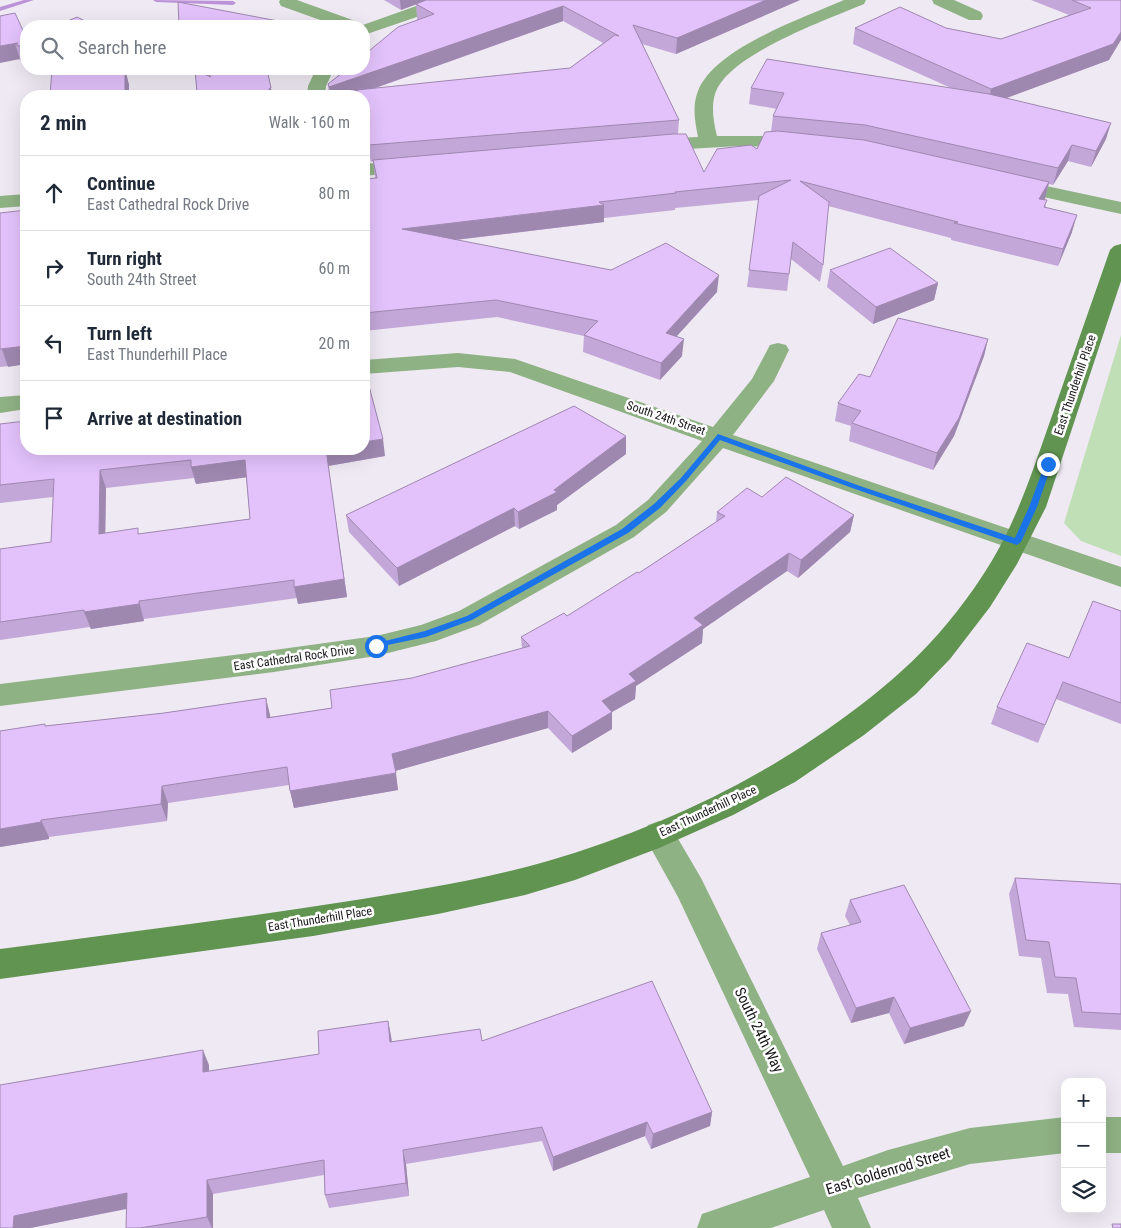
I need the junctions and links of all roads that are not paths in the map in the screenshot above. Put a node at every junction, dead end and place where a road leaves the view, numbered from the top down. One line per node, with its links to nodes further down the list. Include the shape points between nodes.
1 (449, 0): 7 (street)
2 (858, 0): 10 (street, via 754,48 721,71 705,96 704,125)
3 (940, 0): 5 (street)
4 (287, 2): 6 (street)
5 (975, 16)
6 (336, 20)
7 (370, 28)
8 (322, 75): 9 (street)
9 (317, 90)
10 (709, 141): 11 (street); 12 (street)
11 (818, 143)
12 (632, 146)
13 (427, 165): 14 (street)
14 (370, 170)
15 (994, 180): 18 (street)
16 (20, 200): 17 (street)
17 (0, 202)
18 (1121, 208)
19 (1121, 250): 25 (street, East Thunderhill Place, via 1033,507)
20 (778, 350): 24 (street, East Cathedral Rock Drive, via 762,381)
21 (370, 366): 24 (street, South 24th Street, via 462,359 491,361 515,366)
22 (20, 403): 23 (street)
23 (0, 405)
24 (718, 437): 25 (street, South 24th Street); 27 (street, East Cathedral Rock Drive, via 684,480 625,531 470,618 426,634 376,646 274,662)
25 (1017, 542): 26 (street, South 24th Street); 28 (street, East Thunderhill Place, via 964,624 898,692 795,767 734,801)
26 (1121, 577)
27 (0, 695)
28 (659, 834): 29 (street, East Thunderhill Place, via 590,861 502,886 292,924); 33 (street, South 24th Way, via 690,888)
29 (0, 964)
30 (1121, 1134): 32 (street)
31 (1061, 1135): 33 (street, East Goldenrod Street, via 970,1146)
32 (1106, 1135)
33 (833, 1187): 34 (street, East Goldenrod Street); 35 (street, South 24th Way)
34 (716, 1228)
35 (852, 1228)

